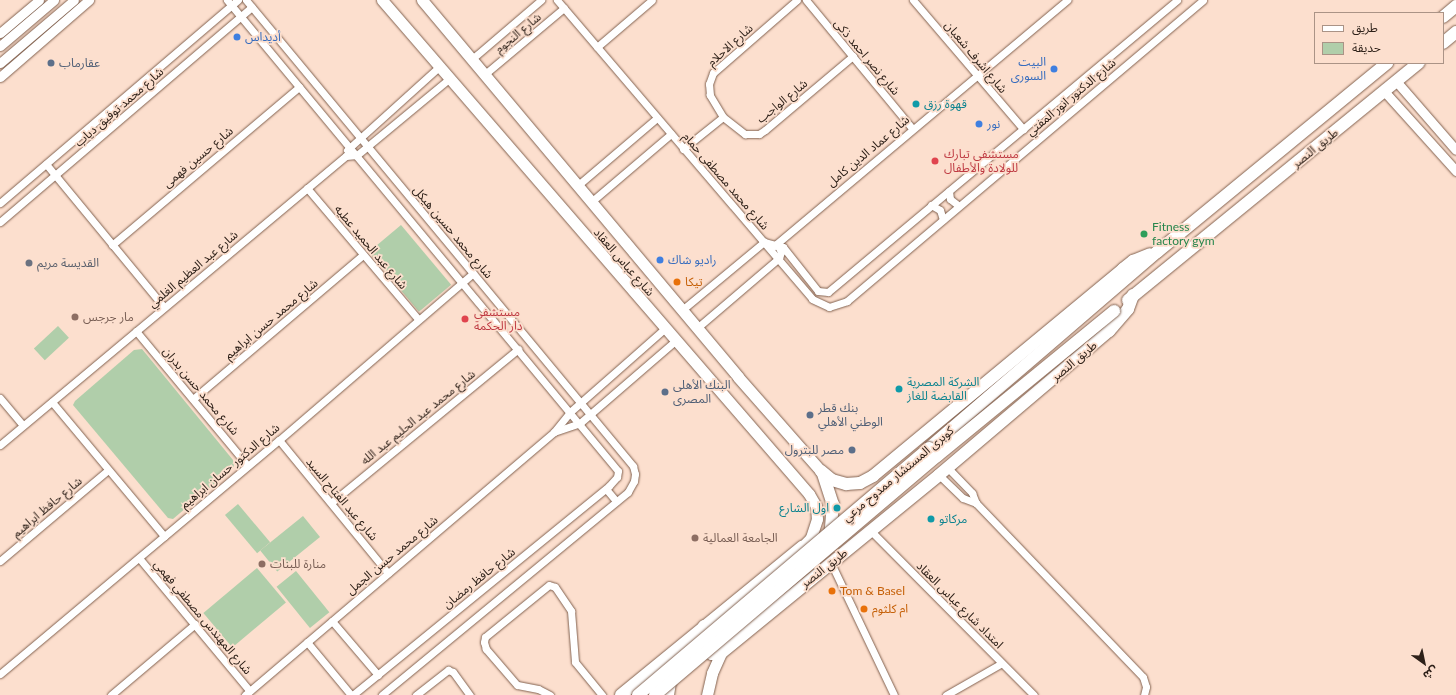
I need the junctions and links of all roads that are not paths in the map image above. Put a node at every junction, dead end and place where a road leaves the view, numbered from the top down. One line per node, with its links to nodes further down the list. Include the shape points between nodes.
1 (39, 0): 25 (street)
2 (54, 0): 27 (street)
3 (74, 0): 31 (street)
4 (89, 0): 37 (street)
5 (238, 0): 18 (street, شارع محمد توفيق دياب)
6 (246, 0): 20 (street, شارع محمد حسين هيكل)
7 (382, 0): 34 (main road, شارع عباس العقاد)
8 (422, 0): 30 (main road, شارع عباس العقاد)
9 (541, 0): 30 (street, شارع النجوم)
10 (557, 0): 21 (street, شارع محمد مصطفى حمام)
11 (652, 0): 28 (street)
12 (797, 0): 42 (street, شارع الاحلام, via 713,74 709,84 710,95)
13 (806, 0): 29 (street, شارع نصر احمد ذكى)
14 (1067, 0): 36 (street, شارع عماد الدين كامل)
15 (1177, 0): 45 (street, شارع الدكتور انور المفتي)
16 (1203, 0): 64 (street, شارع الدكتور انور المفتي)
17 (917, 1): 36 (street, شارع اشرف شعبان)
18 (229, 3): 22 (street, شارع محمد حسين هيكل); 55 (street, شارع محمد توفيق دياب)
19 (1456, 6): 23 (highway)
20 (252, 7): 22 (street, شارع محمد توفيق دياب); 47 (street, شارع محمد حسين هيكل)
21 (564, 8): 28 (street, شارع محمد مصطفى حمام); 35 (street, شارع النجوم)
22 (240, 16): 40 (street, شارع محمد حسين هيكل); 57 (street, شارع محمد توفيق دياب)
23 (1444, 16)
24 (1456, 32): 26 (highway)
25 (0, 33)
26 (1444, 42)
27 (0, 46)
28 (597, 47): 43 (street, شارع محمد مصطفى حمام)
29 (853, 56): 42 (street, شارع الواجب, via 759,134 745,134); 44 (street, شارع نصر احمد ذكى)
30 (472, 59): 35 (main road, شارع عباس العقاد)
31 (0, 63)
32 (1386, 64): 71 (highway, طريق النصر)
33 (1418, 64): 39 (highway, طريق النصر)
34 (439, 67): 38 (main road, شارع عباس العقاد); 47 (street)
35 (485, 74): 58 (main road, شارع عباس العقاد)
36 (976, 75): 44 (street, شارع عماد الدين كامل); 45 (street, شارع اشرف شعبان)
37 (0, 77)
38 (449, 79): 49 (street); 82 (main road, شارع عباس العقاد)
39 (1396, 81): 41 (highway, طريق النصر); 50 (street)
40 (299, 87): 48 (street, شارع محمد حسين هيكل); 69 (street, شارع حسين فهمى)
41 (1384, 91): 54 (street); 76 (highway, طريق النصر)
42 (723, 117): 51 (street)
43 (657, 118): 46 (street, شارع محمد مصطفى حمام); 58 (street)
44 (912, 128): 68 (street, شارع عماد الدين كامل)
45 (1022, 129): 60 (street, شارع الدكتور انور المفتي)
46 (671, 134): 51 (street, شارع محمد مصطفى حمام); 61 (street, شارع محمد مصطفى حمام)
47 (360, 136): 48 (street); 49 (street, شارع محمد حسين هيكل)
48 (349, 146): 52 (street, شارع محمد حسين هيكل); 53 (street)
49 (368, 146): 52 (street); 74 (street, شارع محمد حسين هيكل)
50 (1454, 148): 54 (street)
51 (683, 149): 67 (street, شارع محمد مصطفى حمام)
52 (357, 155): 53 (street); 75 (street, شارع محمد حسين هيكل)
53 (346, 156): 59 (street, شارع عبد العظيم الغلمي)
54 (1442, 156): 56 (street)
55 (46, 164): 57 (street); 62 (street, شارع محمد توفيق دياب)
56 (1456, 171)
57 (55, 176): 66 (street, شارع محمد توفيق دياب); 69 (street)
58 (577, 186): 61 (main road, شارع عباس العقاد)
59 (307, 188): 72 (street, شارع عبد الحميد عطيه); 78 (street, شارع عبد العظيم الغلمي)
60 (949, 190): 63 (street, شارع الدكتور انور المفتي); 64 (street, via 950,198)
61 (591, 202): 79 (main road, شارع عباس العقاد)
62 (0, 203)
63 (931, 205): 65 (street, via 940,210); 68 (street, شارع الدكتور انور المفتي, via 828,292 818,291 786,250)
64 (959, 206): 65 (street, شارع الدكتور انور المفتي)
65 (942, 220): 77 (street, شارع الدكتور انور المفتي, via 847,301 834,306)
66 (0, 222)
67 (764, 242): 68 (street, شارع محمد مصطفى حمام); 70 (street, شارع محمد مصطفى حمام); 79 (street)
68 (777, 243): 70 (street, شارع عماد الدين كامل); 73 (street, via 781,252)
69 (112, 245): 78 (street)
70 (771, 249): 73 (street, شارع محمد مصطفى حمام)
71 (1157, 252): 101 (highway, طريق النصر, via 1133,261); 133 (highway, كوبرى المستشار ممدوح مرعي, bridge)
72 (363, 255): 80 (street, شارع عبد الحميد عطيه); 87 (street, شارع محمد حسن ابراهيم)
73 (779, 258): 77 (street, شارع محمد مصطفى حمام, via 812,299); 81 (street)
74 (473, 272): 75 (street, شارع الدكتور حسان ابراهيم); 89 (street, شارع محمد حسين هيكل)
75 (462, 282): 80 (street, شارع الدكتور حسان ابراهيم); 85 (street, شارع محمد حسين هيكل)
76 (1133, 295): 100 (highway, طريق النصر, via 1124,315 1109,332); 134 (highway, كوبرى المستشار ممدوح مرعي, bridge, via 937,456)
77 (820, 305)
78 (164, 307): 83 (street, شارع عبد العظيم الغلمي)
79 (682, 310): 81 (main road, شارع عباس العقاد)
80 (418, 319): 95 (street, شارع الدكتور حسان ابراهيم)
81 (697, 328): 99 (main road, شارع عباس العقاد)
82 (664, 329): 84 (main road, شارع عباس العقاد); 89 (street, شارع محمد حسن الجمل)
83 (136, 332): 87 (street, شارع محمد حسن بدران); 88 (street, شارع عبد العظيم الغلمي)
84 (675, 341): 91 (street, شارع محمد حسن الجمل); 110 (main road, شارع عباس العقاد, via 813,500 817,512 816,526 811,538)
85 (518, 349): 90 (street, شارع محمد حسين هيكل); 105 (street, شارع محمد عبد الحليم عبد الله)
86 (0, 398): 93 (street)
87 (193, 399): 97 (street, شارع محمد حسن بدران)
88 (52, 402): 93 (street, شارع عبد العظيم الغلمي); 98 (street)
89 (580, 404): 90 (street, شارع محمد حسن الجمل); 91 (street, شارع محمد حسين هيكل)
90 (570, 412): 92 (street, شارع محمد حسين هيكل); 94 (street, شارع محمد حسن الجمل)
91 (589, 414): 92 (street, شارع محمد حسن الجمل); 106 (street, شارع محمد حسين هيكل, via 633,466 634,481 628,492)
92 (580, 423): 94 (street, شارع محمد حسن الجمل); 102 (street, شارع محمد حسين هيكل, via 615,466)
93 (23, 425): 96 (street, شارع عبد العظيم الغلمي)
94 (554, 432): 114 (street, شارع محمد حسن الجمل)
95 (279, 440): 97 (street, شارع الدكتور حسان ابراهيم); 105 (street, شارع عبد الفتاح السيد)
96 (0, 445)
97 (248, 466): 109 (street, شارع الدكتور حسان ابراهيم)
98 (108, 470): 109 (street); 112 (street, شارع حافظ ابراهيم)
99 (821, 471): 101 (highway, طريق النصر, via 832,480 846,484 860,483); 115 (highway, via 833,504 832,532 829,541)
100 (944, 472): 104 (highway, طريق النصر); 107 (street, via 972,493); 107 (street, via 963,498)
101 (873, 476): 104 (highway, via 873,488 880,498 890,504)
102 (617, 477): 103 (street, شارع حافظ رمضان)
103 (606, 489): 106 (street); 123 (street, شارع حافظ رمضان)
104 (907, 501): 108 (highway, طريق النصر)
105 (332, 502): 114 (street, شارع عبد الفتاح السيد)
106 (616, 502): 128 (street)
107 (976, 503): 140 (street, via 1143,677 1146,688)
108 (870, 531): 113 (highway, طريق النصر); 121 (street, امتداد شارع عباس العقاد)
109 (164, 536): 111 (street, شارع الدكتور حسان ابراهيم)
110 (802, 547): 118 (highway)
111 (139, 558): 117 (street, شارع المهندس مصطفي فهمي); 122 (street, شارع الدكتور حسان ابراهيم)
112 (0, 561)
113 (831, 563): 115 (highway, طريق النصر); 137 (street)
114 (388, 572): 116 (street, شارع محمد حسن الجمل)
115 (797, 589): 120 (highway, طريق النصر)
116 (332, 621): 119 (street, شارع محمد حسن الجمل); 123 (street)
117 (195, 624): 124 (street, شارع المهندس مصطفي فهمي); 126 (street)
118 (701, 629): 120 (highway, via 700,643 704,650 712,654); 125 (highway); 135 (highway, via 675,664)
119 (307, 642): 124 (street, شارع محمد حسن الجمل); 127 (street)
120 (721, 653): 136 (main road, via 712,673)
121 (1002, 663): 138 (street); 139 (street, امتداد شارع عباس العقاد)
122 (0, 674)
123 (378, 675): 127 (street, شارع حافظ رمضان)
124 (248, 693)
125 (623, 693): 133 (highway, via 636,692)
126 (111, 695)
127 (352, 695)
128 (382, 695)
129 (416, 695): 130 (street, via 448,670 453,672)
130 (470, 695)
131 (550, 695): 132 (street, via 538,688 517,685 486,649 484,642 485,637 549,585 555,587 571,611 575,662)
132 (602, 695)
133 (639, 695)
134 (656, 695)
135 (668, 695)
136 (707, 695)
137 (894, 695)
138 (946, 695)
139 (1034, 695)
140 (1144, 695)

